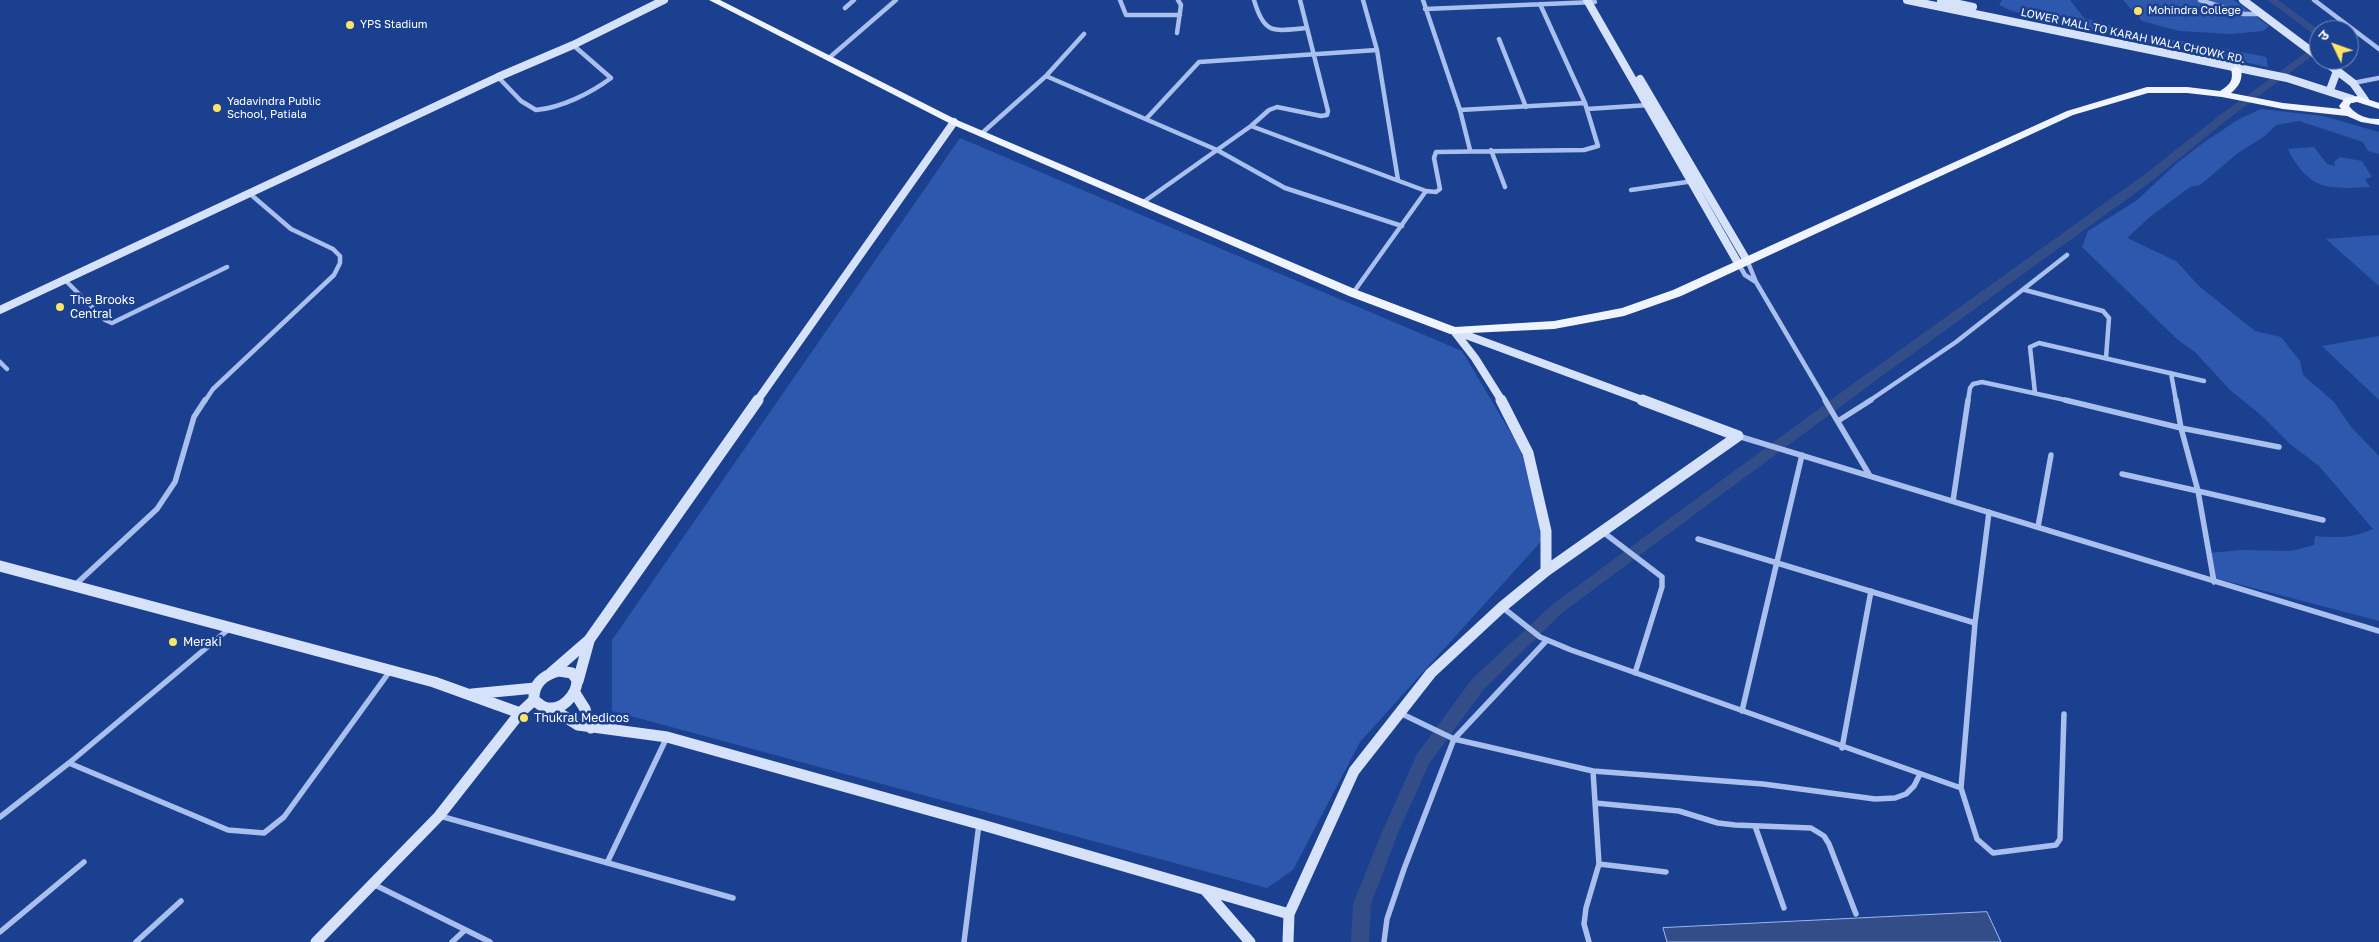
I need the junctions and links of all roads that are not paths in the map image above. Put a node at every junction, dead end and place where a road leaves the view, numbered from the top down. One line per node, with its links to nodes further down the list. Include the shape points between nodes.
1 (664, 0): 26 (street)
2 (713, 0): 31 (main road)
3 (854, 0): 18 (street)
4 (896, 0): 31 (street)
5 (1120, 0): 21 (street, via 1126,15)
6 (1178, 0): 21 (street)
7 (1254, 0): 22 (street, via 1265,25 1282,30)
8 (1300, 0): 22 (street)
9 (1363, 0): 28 (street)
10 (1423, 0): 19 (street)
11 (1907, 0): 32 (street, LOWER MALL TO KARAH WALA CHOWK RD.)
12 (1941, 0): 34 (street, via 2247,66)
13 (2200, 0): 20 (street, via 2244,14)
14 (2243, 0): 20 (street)
15 (2314, 0): 27 (street)
16 (1591, 1): 17 (street); 44 (street)
17 (1540, 4): 19 (street); 43 (street)
18 (845, 8)
19 (1425, 9): 48 (street)
20 (2262, 14): 29 (street)
21 (1180, 15): 23 (street)
22 (1307, 28): 30 (street)
23 (1177, 33)
24 (1084, 34): 35 (street)
25 (1500, 39): 46 (street)
26 (573, 45): 36 (street); 36 (street, via 611,78 542,110 530,108)
27 (2379, 49)
28 (1377, 50): 30 (street); 58 (street)
29 (2309, 50)
30 (1313, 53): 50 (street, via 1199,62); 53 (street, via 1327,114 1321,116 1277,108 1269,110)
31 (829, 58): 51 (main road)
32 (2236, 69): 34 (street, LOWER MALL TO KARAH WALA CHOWK RD.); 40 (main road, via 2239,77)
33 (2337, 71): 38 (street); 39 (street)
34 (2266, 73): 39 (street, LOWER MALL TO KARAH WALA CHOWK RD.)
35 (1046, 76): 50 (street); 54 (street)
36 (498, 77): 63 (street)
37 (2379, 78): 38 (street)
38 (2353, 83): 42 (street)
39 (2330, 90): 41 (street, LOWER MALL TO KARAH WALA CHOWK RD.)
40 (2227, 95): 49 (main road, via 2323,112); 67 (main road, via 2147,90 2070,112)
41 (2352, 99): 42 (main road); 49 (main road, via 2344,106)
42 (2365, 100): 45 (main road)
43 (1585, 103): 46 (street); 47 (street)
44 (1650, 105): 47 (street); 59 (street)
45 (2379, 106)
46 (1526, 107): 48 (street)
47 (1587, 109): 57 (street, via 1598,146)
48 (1460, 110): 56 (street)
49 (2350, 113): 52 (main road)
50 (1146, 119): 55 (street)
51 (954, 122): 54 (main road); 106 (street)
52 (2379, 122)
53 (1251, 126): 55 (street); 58 (street)
54 (981, 134): 64 (main road)
55 (1217, 150): 64 (street); 65 (street, via 1285,188)
56 (1470, 150): 57 (street); 62 (street, via 1436,152 1434,158 1440,189)
57 (1491, 150): 60 (street)
58 (1398, 180): 62 (street)
59 (1695, 181): 61 (street); 67 (street)
60 (1505, 188)
61 (1631, 190)
62 (1426, 191): 65 (street)
63 (248, 193): 69 (street); 100 (street, via 291,230 333,248 340,256 340,263 334,275 213,389 194,417 175,482 157,509)
64 (1142, 203): 72 (main road)
65 (1402, 226): 72 (street)
66 (2067, 255): 71 (street)
67 (1742, 261): 70 (street); 70 (street, via 1745,276); 74 (main road, via 1677,293 1624,312 1554,325)
68 (227, 267): 69 (street, via 112,323 105,320)
69 (65, 280): 73 (street)
70 (1756, 282): 81 (street)
71 (2025, 290): 75 (street, via 2104,311 2109,318); 81 (street, via 1892,388)
72 (1353, 293): 74 (main road)
73 (0, 310)
74 (1454, 331): 83 (street); 98 (street, via 1503,403 1528,453 1546,531)
75 (2106, 358): 78 (street); 80 (street, via 2034,344 2030,346)
76 (0, 362): 77 (street)
77 (7, 369)
78 (2171, 373): 79 (street); 82 (street)
79 (2204, 381)
80 (2035, 393): 82 (street); 90 (street, via 1982,382 1973,384)
81 (1838, 421): 88 (street)
82 (2181, 428): 84 (street); 89 (street)
83 (1738, 436): 85 (street); 94 (street)
84 (2279, 447)
85 (1802, 455): 88 (street); 96 (street)
86 (2051, 455): 93 (street)
87 (2122, 474): 89 (street)
88 (1870, 476): 90 (street)
89 (2198, 491): 92 (street); 99 (street)
90 (1953, 501): 91 (street)
91 (1988, 512): 93 (street); 103 (street)
92 (2323, 520)
93 (2038, 527): 99 (street)
94 (1602, 532): 98 (street); 110 (street, via 1662,577 1662,587)
95 (1698, 539): 96 (street)
96 (1777, 562): 101 (street); 115 (street)
97 (1, 567): 100 (street)
98 (1546, 571): 102 (street)
99 (2214, 582): 105 (street)
100 (74, 586): 104 (street)
101 (1871, 591): 103 (street); 122 (street)
102 (1502, 607): 107 (street); 117 (street, via 1431,673)
103 (1974, 623): 126 (street)
104 (230, 627): 108 (street); 123 (street)
105 (2379, 631)
106 (589, 640): 109 (street); 111 (street)
107 (1547, 640): 110 (street); 121 (street)
108 (390, 671): 112 (street); 123 (street, via 284,817 264,833 228,830)
109 (552, 673): 111 (street, via 566,671 576,676); 113 (street, via 539,682)
110 (1635, 673): 115 (street)
111 (577, 687): 114 (street, via 565,703); 119 (street)
112 (472, 694): 113 (street); 116 (street)
113 (535, 694): 114 (street, via 544,708); 116 (street)
114 (551, 708): 119 (street, via 578,725)
115 (1742, 711): 122 (street)
116 (520, 713): 128 (street)
117 (1400, 713): 121 (street); 141 (street, via 1354,771)
118 (2064, 714): 126 (street, via 2060,839 2056,845 1993,853 1976,840)
119 (591, 728): 120 (street)
120 (667, 737): 130 (street); 133 (street)
121 (1454, 739): 124 (street); 152 (street, via 1395,894)
122 (1842, 748): 125 (street)
123 (69, 763): 129 (street)
124 (1593, 771): 125 (street, via 1763,784 1875,799 1906,794); 127 (street)
125 (1920, 774): 126 (street)
126 (1961, 788)
127 (1595, 803): 131 (street, via 1680,811 1718,823); 134 (street)
128 (439, 816): 133 (street); 136 (street)
129 (0, 817)
130 (979, 824): 137 (street); 149 (street)
131 (1755, 826): 140 (street); 142 (street, via 1811,828 1824,836)
132 (84, 862): 144 (street)
133 (607, 863): 138 (street)
134 (1599, 864): 135 (street); 153 (street, via 1586,908 1584,924)
135 (1666, 872)
136 (372, 884): 143 (street); 146 (street)
137 (1205, 890): 141 (street); 150 (street)
138 (733, 898)
139 (181, 901): 145 (street)
140 (1784, 908)
141 (1289, 914): 151 (street)
142 (1856, 914)
143 (464, 930): 147 (street); 148 (street)
144 (0, 932)
145 (136, 942)
146 (316, 942)
147 (452, 942)
148 (490, 942)
149 (964, 942)
150 (1250, 942)
151 (1288, 942)
152 (1384, 942)
153 (1589, 942)

